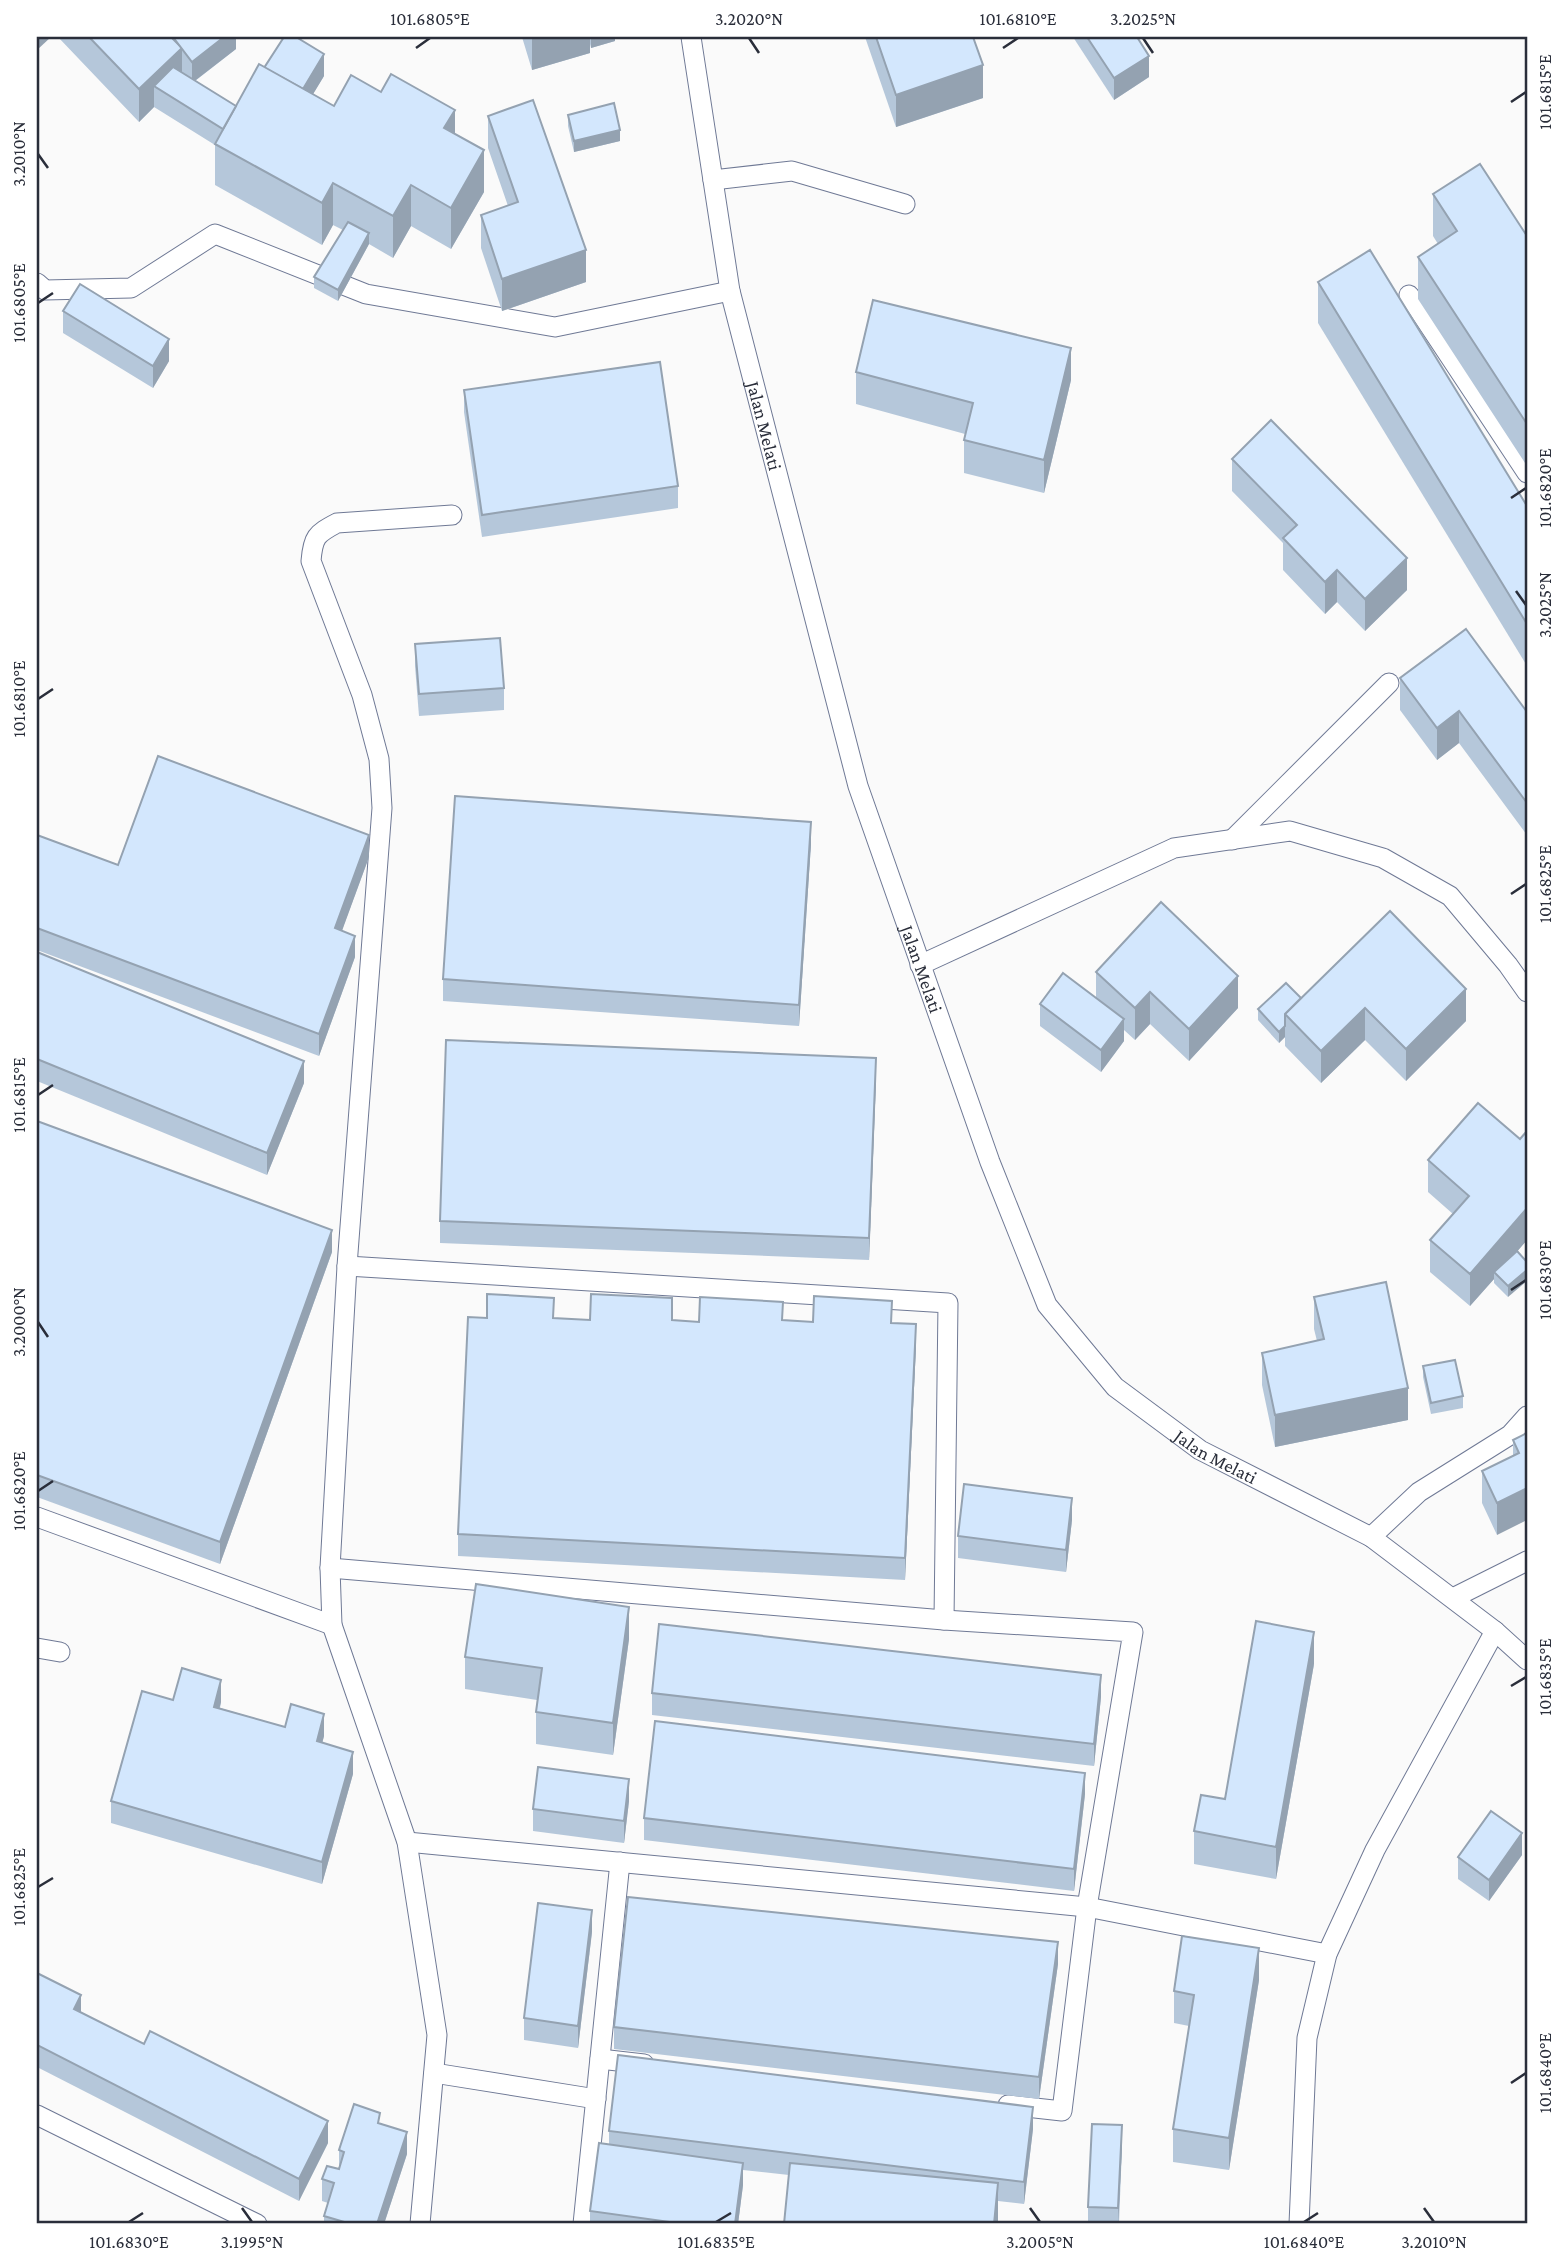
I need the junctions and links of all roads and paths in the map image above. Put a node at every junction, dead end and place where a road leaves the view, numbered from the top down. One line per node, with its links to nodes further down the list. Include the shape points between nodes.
1 (691, 37): 2 (lane, Jalan Melati)
2 (713, 180): 3 (lane, via 792,172); 5 (lane, Jalan Melati)
3 (905, 204)
4 (37, 284): 5 (lane, via 45,290 131,288 215,234 366,294 555,327)
5 (730, 291): 11 (lane, Jalan Melati, via 858,786)
6 (1409, 295): 7 (lane)
7 (1527, 473)
8 (452, 515): 13 (lane, via 337,523 313,542 311,561 362,695 379,760 382,808)
9 (1389, 683): 10 (lane)
10 (1232, 840): 11 (lane, via 1174,848); 12 (lane, via 1290,831 1383,858 1450,897)
11 (920, 965): 16 (lane, Jalan Melati, via 1047,1305 1115,1387 1200,1450)
12 (1527, 992)
13 (347, 1266): 18 (lane); 20 (lane, via 948,1303)
14 (1527, 1416): 16 (lane, via 1510,1435 1419,1492)
15 (37, 1517): 21 (lane)
16 (1371, 1537): 19 (lane, Jalan Melati)
17 (1527, 1561): 19 (lane)
18 (330, 1568): 20 (lane); 21 (lane)
19 (1453, 1598): 22 (lane, Jalan Melati)
20 (944, 1620): 28 (lane, via 1133,1632)
21 (332, 1625): 26 (lane)
22 (1495, 1631): 25 (lane, Jalan Melati); 29 (lane, via 1375,1850)
23 (37, 1648): 24 (lane)
24 (60, 1652)
25 (1527, 1660)
26 (407, 1842): 27 (lane); 32 (lane, via 437,2035)
27 (620, 1862): 28 (lane); 30 (lane)
28 (1087, 1907): 29 (lane); 34 (lane, via 1062,2111)
29 (1328, 1954): 39 (lane, via 1307,2038)
30 (600, 2059): 31 (lane); 33 (lane)
31 (668, 2067)
32 (434, 2073): 33 (lane); 37 (lane)
33 (596, 2099): 38 (lane)
34 (994, 2104)
35 (37, 2115): 36 (lane)
36 (257, 2224)
37 (420, 2224)
38 (583, 2224)
39 (1299, 2224)

